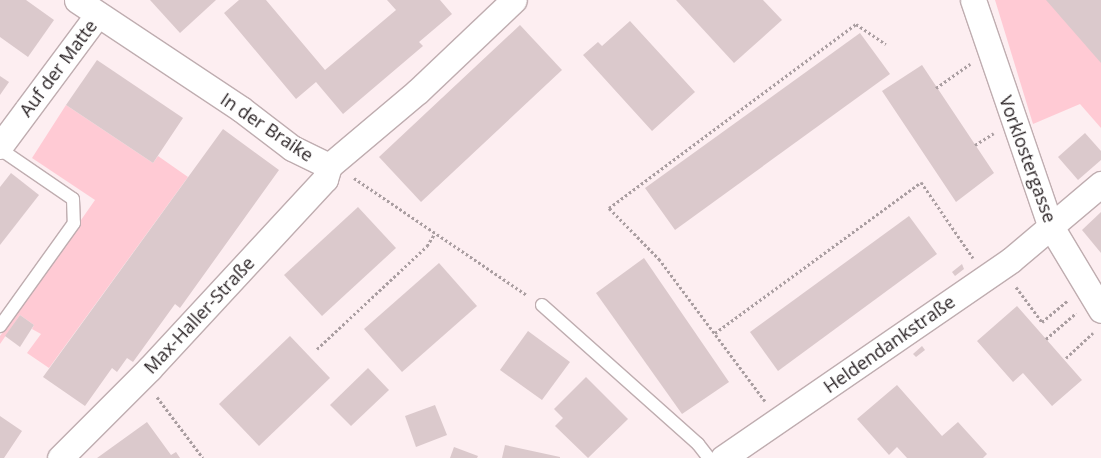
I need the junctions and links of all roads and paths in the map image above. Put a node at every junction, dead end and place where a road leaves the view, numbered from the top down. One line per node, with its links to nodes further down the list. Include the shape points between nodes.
1 (77, 0): 4 (street, In der Braike)
2 (514, 0): 9 (street, In der Braike, via 418,91)
3 (973, 0): 6 (street, Vorklostergasse)
4 (98, 14): 8 (street, Auf der Matte); 9 (street, In der Braike, via 241,109 292,148)
5 (886, 44): 17 (path, via 856,24 609,208 660,260)
6 (990, 50): 7 (path); 11 (street, Vorklostergasse)
7 (936, 88)
8 (0, 147): 16 (lane, Auf der Matte, via 72,199 74,223)
9 (328, 166): 12 (path, via 350,176); 21 (street, Max-Haller-Straße, via 325,179)
10 (1101, 184): 11 (street, Heldendankstraße)
11 (1050, 225): 13 (street, Heldendankstraße); 15 (street, Vorklostergasse)
12 (436, 234): 14 (path); 19 (path)
13 (989, 265): 15 (path, via 1042,322); 17 (path, via 921,182); 26 (street, Heldendankstraße)
14 (542, 305): 25 (lane, via 698,444)
15 (1094, 306): 18 (path); 20 (path)
16 (0, 326)
17 (714, 333): 22 (path)
18 (1046, 339)
19 (317, 350)
20 (1066, 358)
21 (140, 378): 23 (street, Max-Haller-Straße); 24 (path)
22 (767, 404)
23 (60, 458)
24 (203, 458)
25 (709, 458)
26 (723, 458)

